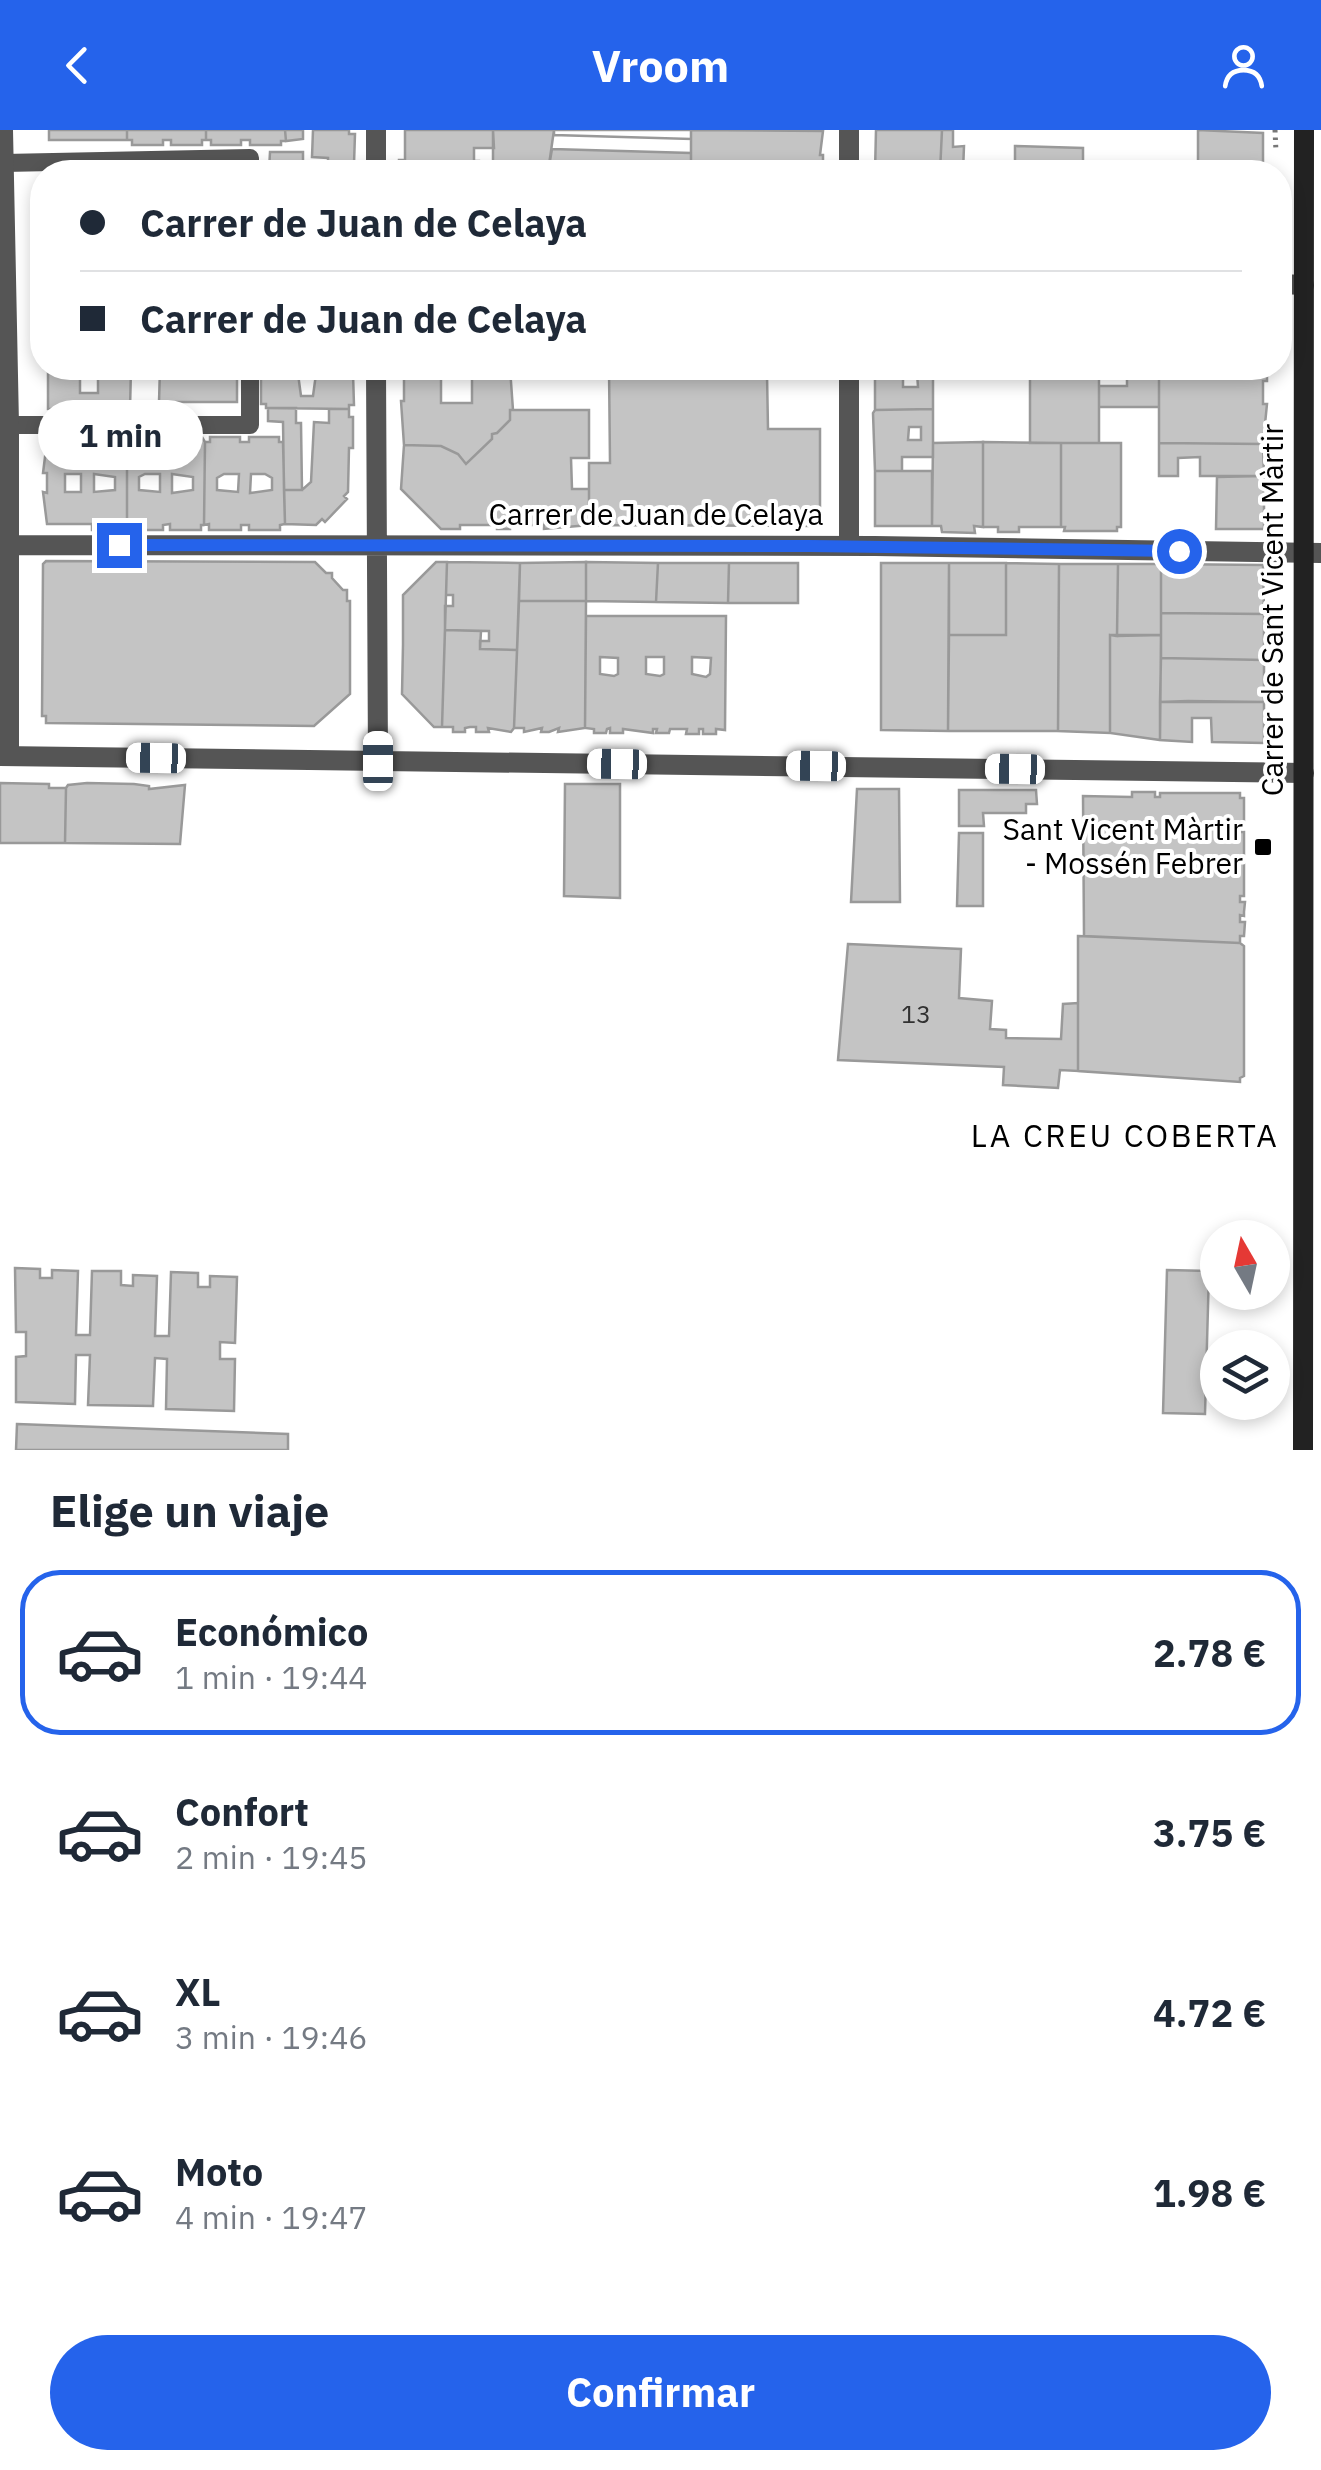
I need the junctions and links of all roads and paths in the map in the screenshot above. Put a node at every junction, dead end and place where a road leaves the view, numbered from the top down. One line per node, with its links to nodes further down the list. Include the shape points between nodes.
1 (4, 130): 10 (street)
2 (376, 130): 7 (street)
3 (849, 130): 8 (street)
4 (1304, 130): 12 (main road, Carrer de Sant Vicent Màrtir)
5 (152, 160): 6 (lane)
6 (250, 160)
7 (376, 160)
8 (849, 160)
9 (30, 162): 10 (lane)
10 (4, 163): 16 (street)
11 (1292, 284): 12 (street)
12 (1304, 285): 20 (main road, Carrer de Sant Vicent Màrtir)
13 (250, 380): 16 (lane, via 250,424)
14 (376, 380): 17 (street)
15 (849, 380): 19 (street)
16 (9, 425): 18 (street)
17 (376, 544): 18 (street, Carrer de Juan de Celaya); 19 (street, Carrer de Juan de Celaya); 22 (street)
18 (9, 545): 21 (street)
19 (849, 546): 20 (street, Carrer de Juan de Celaya)
20 (1312, 553): 23 (main road, Carrer de Sant Vicent Màrtir)
21 (4, 756): 22 (street)
22 (378, 761): 23 (street)
23 (1304, 773): 24 (main road, Carrer de Sant Vicent Màrtir)
24 (1303, 1450)

